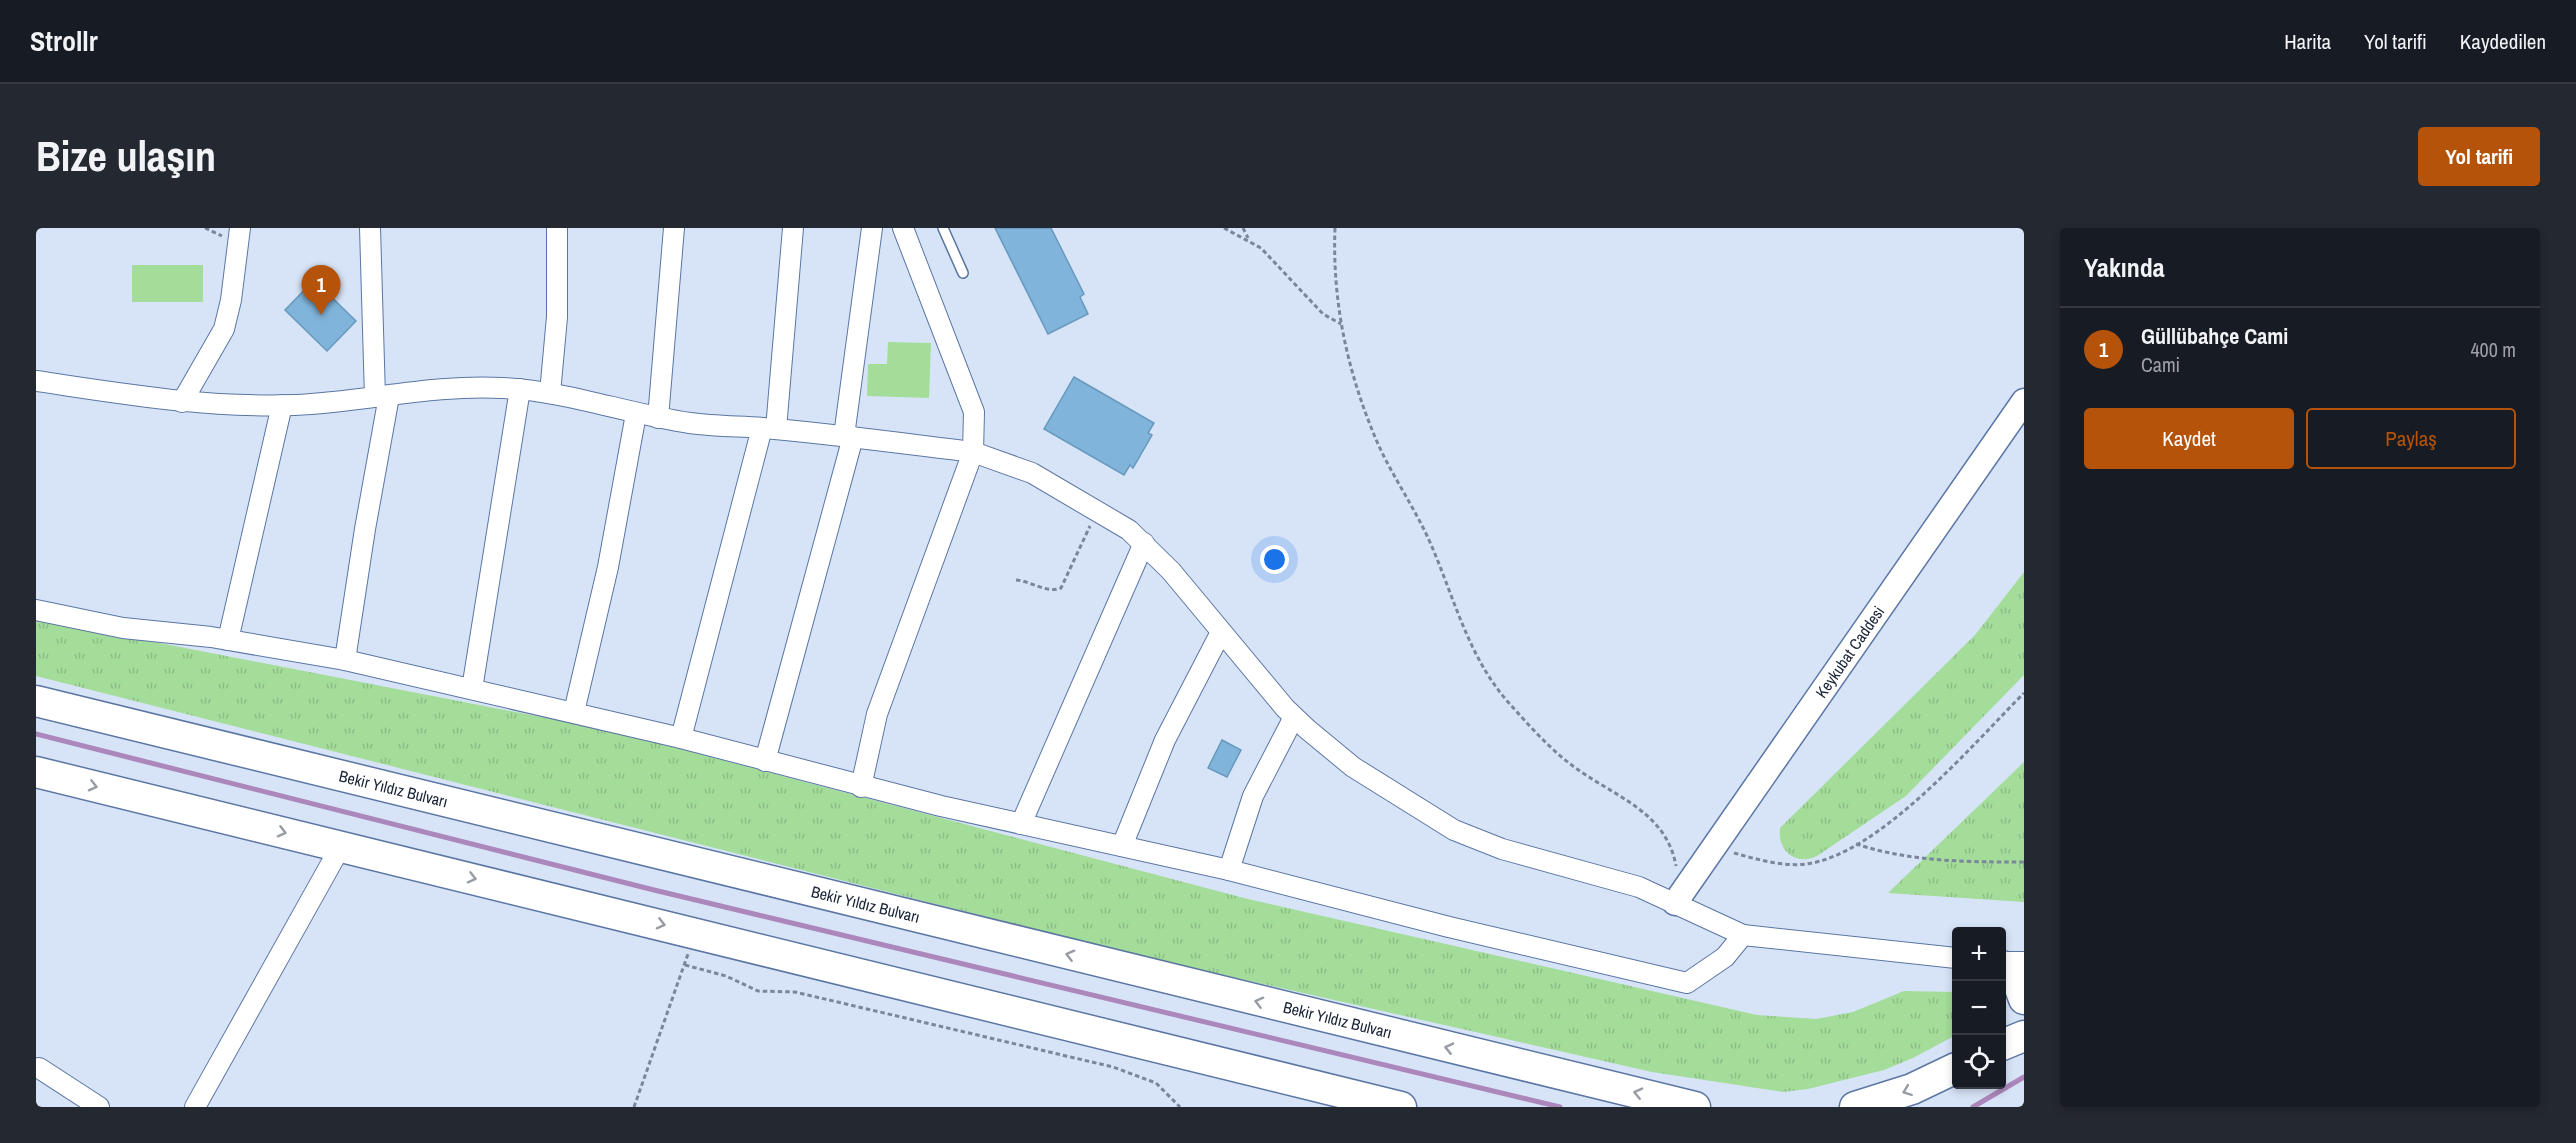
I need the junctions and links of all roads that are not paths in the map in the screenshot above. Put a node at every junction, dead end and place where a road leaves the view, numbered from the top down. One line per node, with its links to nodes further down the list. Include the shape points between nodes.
1 (240, 228): 15 (street, via 224,329)
2 (370, 228): 13 (street)
3 (557, 228): 12 (street, via 557,317)
4 (674, 228): 18 (street)
5 (793, 228): 19 (street)
6 (872, 228): 20 (street)
7 (903, 228): 21 (street, via 974,412)
8 (943, 228): 9 (lane)
9 (963, 273)
10 (36, 381): 15 (street)
11 (520, 389): 12 (street); 13 (street, via 444,388); 27 (street)
12 (550, 393): 17 (street)
13 (382, 397): 16 (street); 26 (street)
14 (2024, 401): 39 (street, Keykubat Caddesi)
15 (182, 402): 16 (street)
16 (282, 405): 25 (street)
17 (636, 414): 18 (street); 29 (street, via 608,567)
18 (658, 418): 19 (street)
19 (769, 428): 20 (street); 31 (street)
20 (848, 437): 21 (street); 32 (street)
21 (973, 452): 22 (street, via 1013,464 1129,530); 34 (street, via 877,714)
22 (1144, 543): 24 (street); 35 (street)
23 (36, 610): 25 (street, via 123,628)
24 (1221, 632): 30 (street); 37 (street, via 1165,740)
25 (228, 640): 26 (street)
26 (345, 660): 27 (street)
27 (472, 689): 29 (street)
28 (36, 701): 51 (main road, Bekir Yıldız Bulvarı, one-way to 28)
29 (574, 712): 31 (street)
30 (1294, 717): 38 (street, via 1253,796); 39 (street, via 1353,767 1454,830 1502,849 1611,877)
31 (681, 738): 32 (street)
32 (765, 761): 34 (street)
33 (36, 772): 36 (main road, one-way to 36)
34 (861, 787): 35 (street)
35 (1021, 824): 37 (street)
36 (341, 846): 49 (street); 50 (main road, one-way to 50)
37 (1122, 846): 38 (street)
38 (1229, 870): 40 (street, via 1687,983 1725,957)
39 (1675, 903): 40 (street)
40 (1743, 935): 41 (street)
41 (1952, 958)
42 (2024, 962): 43 (street)
43 (2006, 964)
44 (2006, 970): 45 (main road, via 2018,983)
45 (2024, 999)
46 (39, 1068): 48 (street)
47 (1952, 1070): 52 (main road, one-way to 52, via 1912,1089)
48 (99, 1107)
49 (195, 1107)
50 (1401, 1107)
51 (1695, 1107)
52 (1855, 1107)

